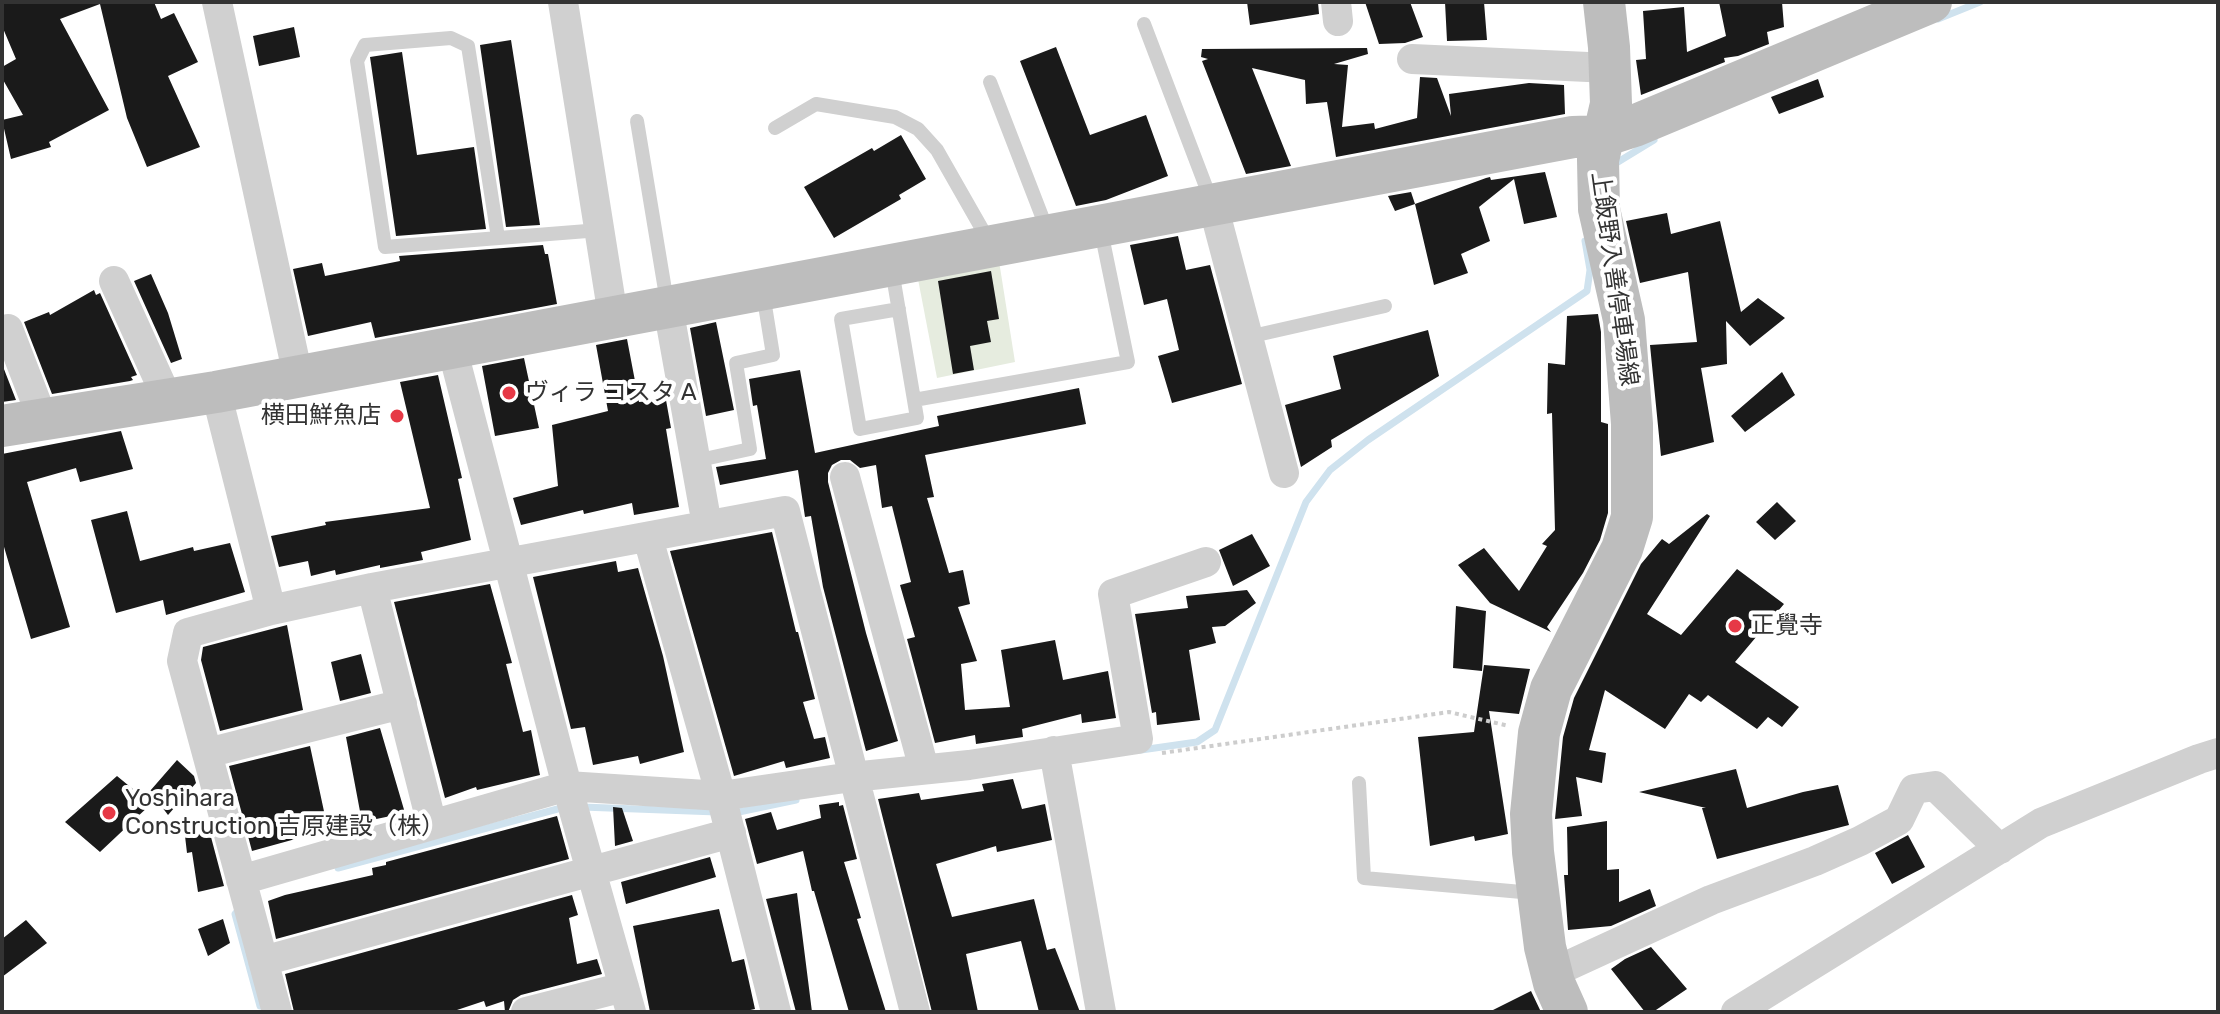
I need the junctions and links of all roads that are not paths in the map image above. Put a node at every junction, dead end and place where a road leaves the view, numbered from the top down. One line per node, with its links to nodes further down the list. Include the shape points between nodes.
1 (217, 2): 28 (street)
2 (563, 2): 14 (street)
3 (1604, 2): 7 (street, 上飯野入善停車場線)
4 (1931, 2): 11 (street)
5 (1144, 24): 12 (lane)
6 (1412, 59): 7 (street)
7 (1610, 68): 11 (street, 上飯野入善停車場線, via 1611,104)
8 (990, 82): 15 (lane)
9 (637, 121): 22 (lane)
10 (775, 128): 17 (lane, via 816,104 895,117 918,129 937,150)
11 (1603, 136): 12 (street, via 1573,137); 57 (street, 上飯野入善停車場線, via 1599,209 1624,320 1632,517 1622,549 1551,689 1539,733 1531,814)
12 (1213, 205): 13 (street); 26 (street)
13 (1100, 227): 15 (street); 31 (lane, via 1128,362)
14 (600, 230): 16 (lane); 24 (street)
15 (1050, 236): 17 (street)
16 (498, 238): 16 (lane, via 385,247 357,61 365,45 451,38 468,46)
17 (992, 247): 18 (street)
18 (891, 266): 20 (street); 23 (lane)
19 (114, 281): 30 (street)
20 (762, 290): 22 (street); 34 (lane, via 773,355 736,363 750,449)
21 (1385, 306): 26 (lane)
22 (668, 307): 24 (street); 34 (street)
23 (899, 309): 31 (lane); 31 (lane, via 841,319 860,429 917,418)
24 (613, 316): 27 (street)
25 (8, 329): 32 (street)
26 (1248, 337): 35 (street)
27 (452, 348): 28 (street); 40 (street)
28 (298, 376): 29 (street)
29 (216, 392): 30 (street); 42 (street)
30 (168, 400): 32 (street)
31 (914, 400)
32 (43, 420): 33 (street)
33 (2, 426)
34 (695, 461): 37 (street)
35 (1284, 473)
36 (845, 477): 47 (street)
37 (707, 525): 38 (street); 48 (street, via 785,511)
38 (648, 538): 40 (street); 51 (street)
39 (1206, 562): 44 (street, via 1113,594 1138,739)
40 (509, 564): 41 (street); 50 (street)
41 (372, 588): 42 (street); 43 (street)
42 (271, 610): 45 (street, via 188,633 182,661)
43 (402, 704): 45 (street); 52 (street)
44 (1054, 751): 47 (street); 65 (street)
45 (207, 753): 56 (street)
46 (2218, 753): 54 (street, via 2041,823)
47 (924, 769): 48 (street)
48 (852, 777): 51 (street); 64 (street)
49 (1359, 783): 57 (lane, via 1364,878)
50 (567, 786): 51 (street); 52 (street); 55 (street)
51 (721, 796): 53 (street)
52 (432, 825): 56 (street)
53 (731, 833): 55 (street); 63 (street)
54 (2000, 849): 59 (street, via 1935,786 1914,789 1899,820 1860,841 1711,900); 67 (street)
55 (591, 869): 58 (street); 60 (street)
56 (241, 880): 58 (street)
57 (1538, 893): 59 (street, 上飯野入善停車場線)
58 (263, 961): 61 (street)
59 (1552, 973): 66 (street, 上飯野入善停車場線)
60 (627, 1000): 62 (street)
61 (277, 1012)
62 (526, 1012)
63 (776, 1012)
64 (915, 1012)
65 (1101, 1012)
66 (1567, 1012)
67 (1736, 1012)

